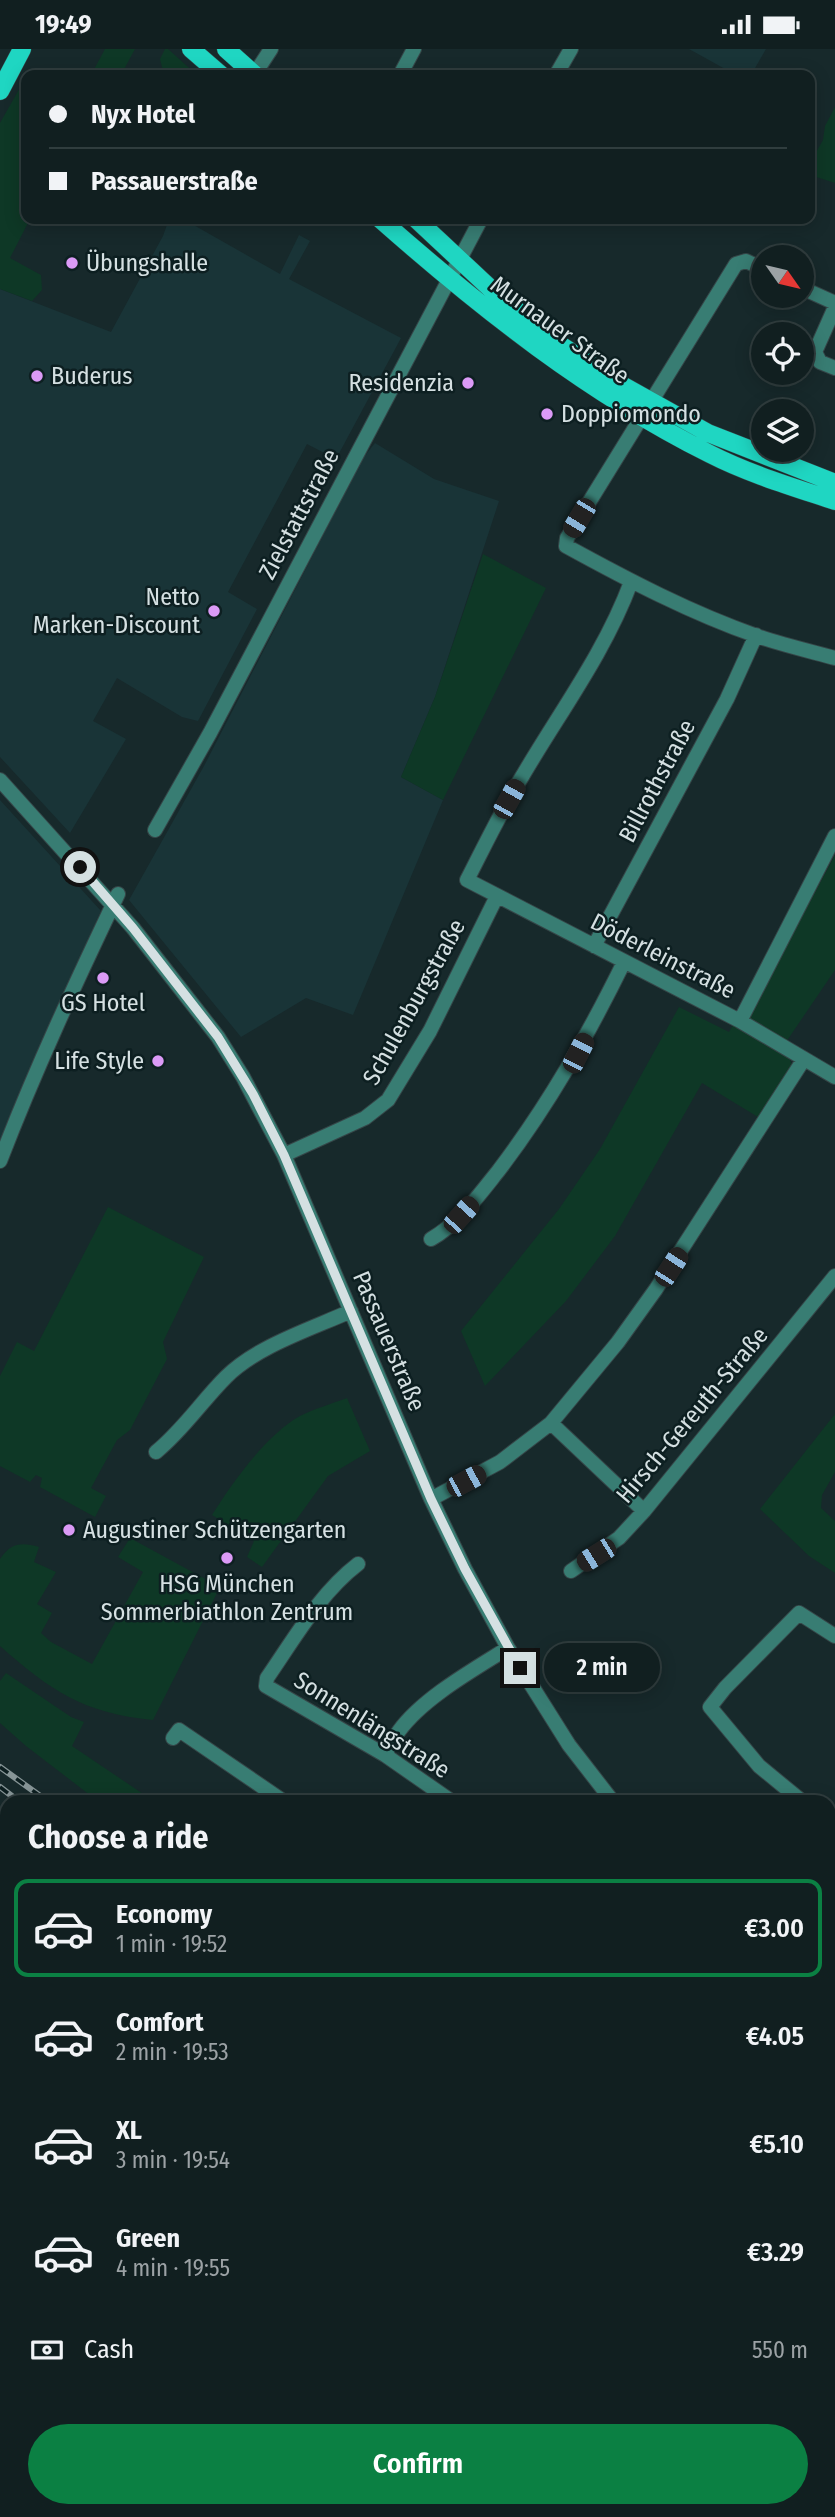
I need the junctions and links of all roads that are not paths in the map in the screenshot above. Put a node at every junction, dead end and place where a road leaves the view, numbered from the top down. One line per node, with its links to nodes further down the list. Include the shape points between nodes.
1 (22, 49): 12 (main road)
2 (191, 49): 7 (main road)
3 (226, 49): 8 (main road)
4 (271, 49): 9 (street)
5 (414, 49): 10 (street)
6 (571, 49): 11 (street)
7 (215, 70)
8 (249, 70)
9 (258, 70)
10 (403, 70)
11 (559, 70)
12 (0, 91)
13 (386, 224): 18 (main road, Murnauer Straße)
14 (422, 224): 16 (main road, Murnauer Straße)
15 (478, 224): 16 (street, Zielstattstraße)
16 (462, 255): 18 (street, Zielstattstraße); 22 (main road, Murnauer Straße, via 550,338)
17 (751, 263): 22 (street, via 736,264)
18 (450, 279): 22 (main road, Murnauer Straße, via 542,351); 29 (street, Zielstattstraße)
19 (814, 294): 20 (street)
20 (835, 305): 21 (street, via 814,352 820,362)
21 (835, 367)
22 (646, 409): 23 (main road, Murnauer Straße); 24 (main road, Murnauer Straße, via 712,455); 25 (street, via 566,546)
23 (835, 483)
24 (835, 501)
25 (631, 582): 26 (street); 31 (street, Döderleinstraße, via 604,641 523,775 467,880)
26 (756, 635): 27 (street); 33 (street, Billrothstraße, via 727,699)
27 (835, 658)
28 (0, 780): 32 (street, Passauerstraße)
29 (155, 830)
30 (835, 836): 35 (street)
31 (498, 896): 33 (street, Döderleinstraße); 38 (street, Schulenburgstraße, via 430,1031 388,1100 365,1118)
32 (116, 899): 38 (street, Passauerstraße, via 218,1037); 39 (street, via 40,1060)
33 (594, 946): 34 (street, Döderleinstraße)
34 (624, 962): 35 (street, Döderleinstraße); 40 (street, via 578,1053 528,1130 482,1192)
35 (740, 1021): 36 (street, Döderleinstraße)
36 (804, 1059): 37 (street, Döderleinstraße); 43 (street, via 656,1289)
37 (835, 1077)
38 (284, 1155): 42 (street, Passauerstraße)
39 (0, 1161)
40 (431, 1239)
41 (835, 1276): 46 (street, Hirsch-Gereuth-Straße)
42 (351, 1311): 44 (street, via 243,1363); 45 (street, Passauerstraße)
43 (551, 1423): 45 (street, via 500,1462); 46 (street)
44 (156, 1452)
45 (431, 1499): 50 (street, Passauerstraße)
46 (644, 1511): 48 (street, Hirsch-Gereuth-Straße, via 618,1538)
47 (358, 1564): 52 (street, Sonnenlängstraße, via 305,1623 267,1678 267,1686)
48 (571, 1571)
49 (835, 1636): 56 (street, via 799,1613 710,1707 760,1766)
50 (508, 1648): 52 (street, via 419,1711); 55 (street, Passauerstraße, via 569,1745)
51 (173, 1738): 53 (street, via 179,1730)
52 (385, 1755): 54 (street, Sonnenlängstraße)
53 (274, 1795)
54 (442, 1795)
55 (608, 1795)
56 (794, 1795)

